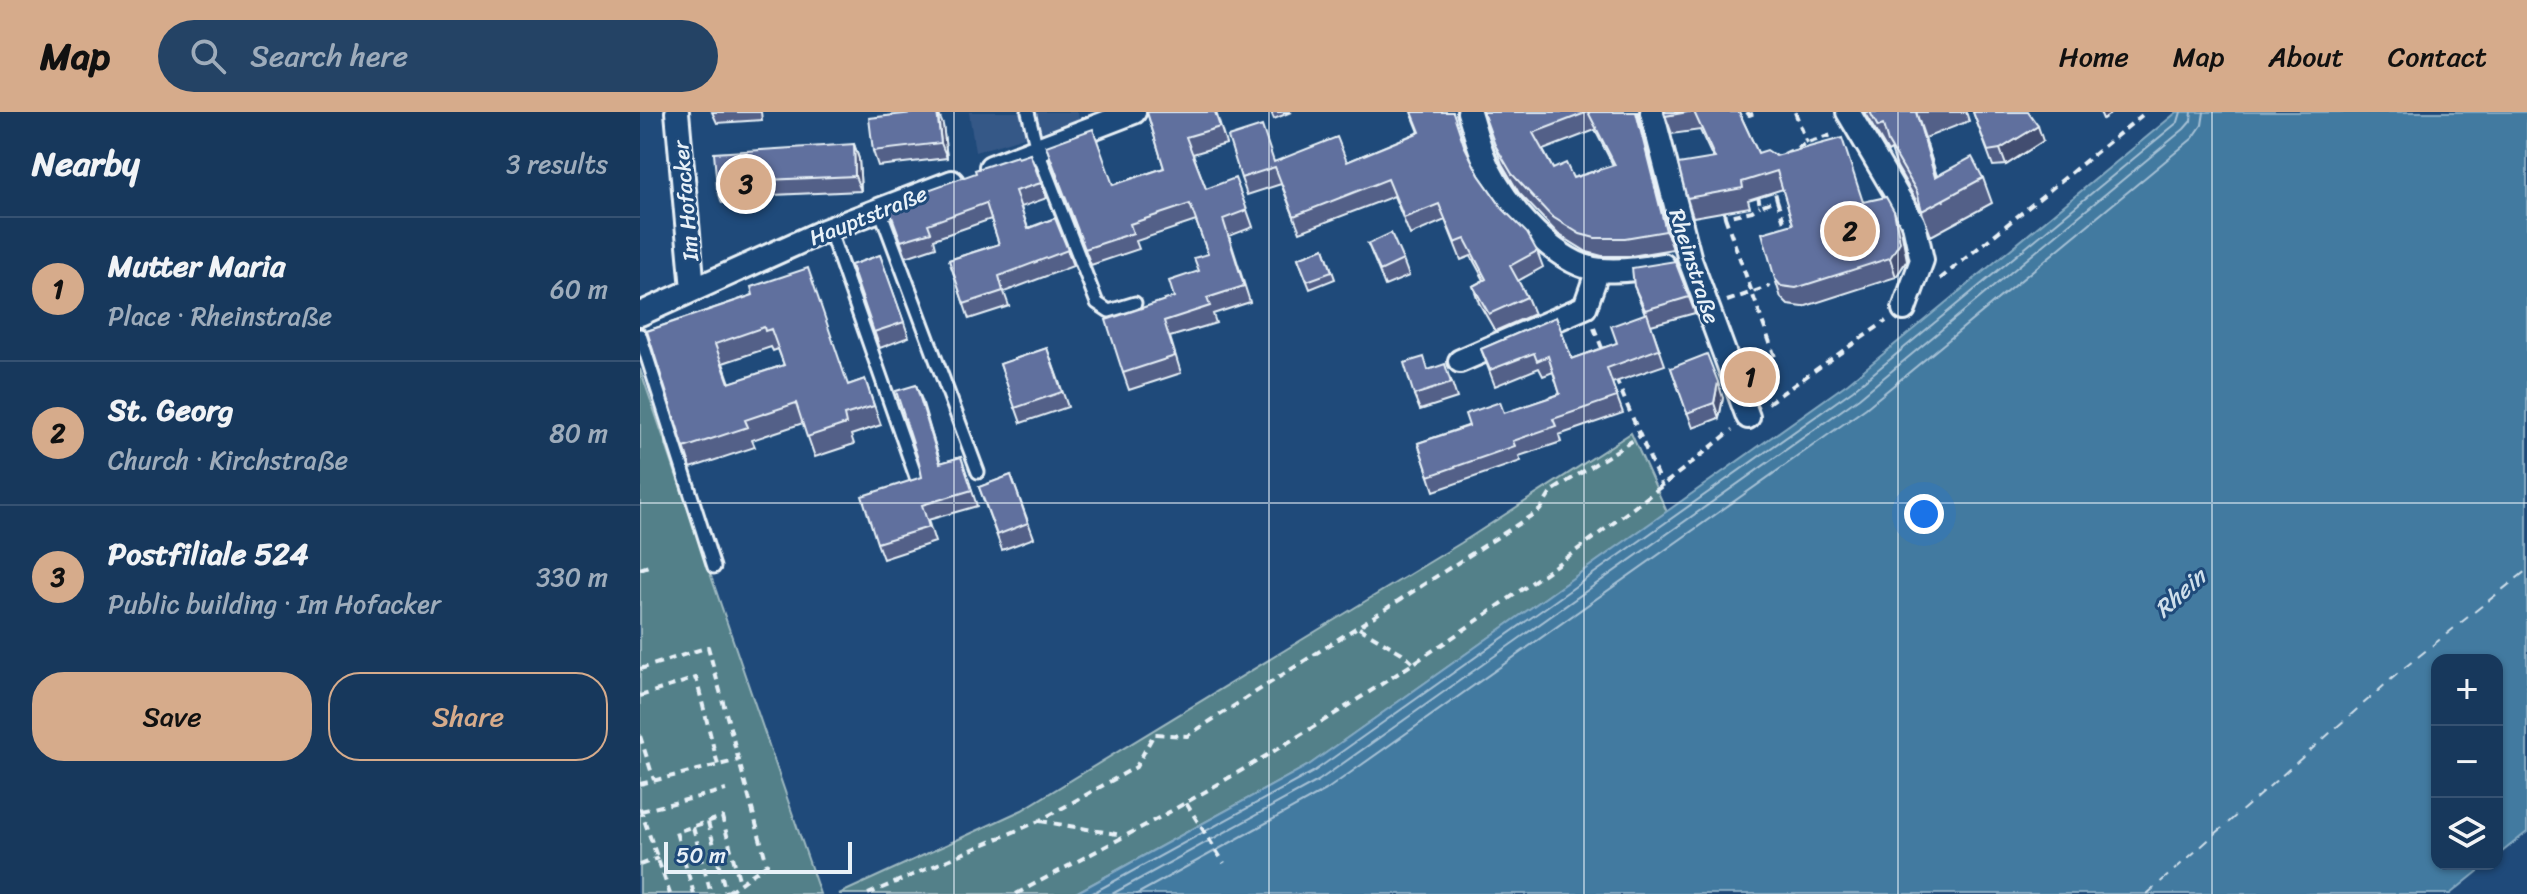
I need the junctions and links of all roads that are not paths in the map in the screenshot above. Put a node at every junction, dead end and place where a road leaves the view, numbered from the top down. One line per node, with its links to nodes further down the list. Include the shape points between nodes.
1 (677, 112): 12 (street, Im Hofacker)
2 (1028, 112): 7 (lane)
3 (1134, 112): 7 (street, Hauptstraße)
4 (1469, 112): 11 (street, via 1489,170 1521,220 1563,255)
5 (1652, 112): 10 (street, Rheinstraße)
6 (1848, 112): 14 (street, via 1914,224 1922,260)
7 (1037, 149): 8 (street, Hauptstraße); 13 (lane, via 1097,303 1109,311)
8 (880, 210): 9 (street, Hauptstraße); 19 (lane)
9 (829, 229): 12 (street, Hauptstraße); 20 (lane)
10 (1690, 260): 11 (street); 18 (street, Rheinstraße)
11 (1598, 270): 17 (street, via 1585,307)
12 (693, 289): 15 (street, Hauptstraße)
13 (1135, 303)
14 (1904, 309)
15 (640, 314)
16 (640, 335): 21 (lane)
17 (1460, 361)
18 (1748, 417)
19 (978, 472)
20 (917, 480)
21 (714, 567)

